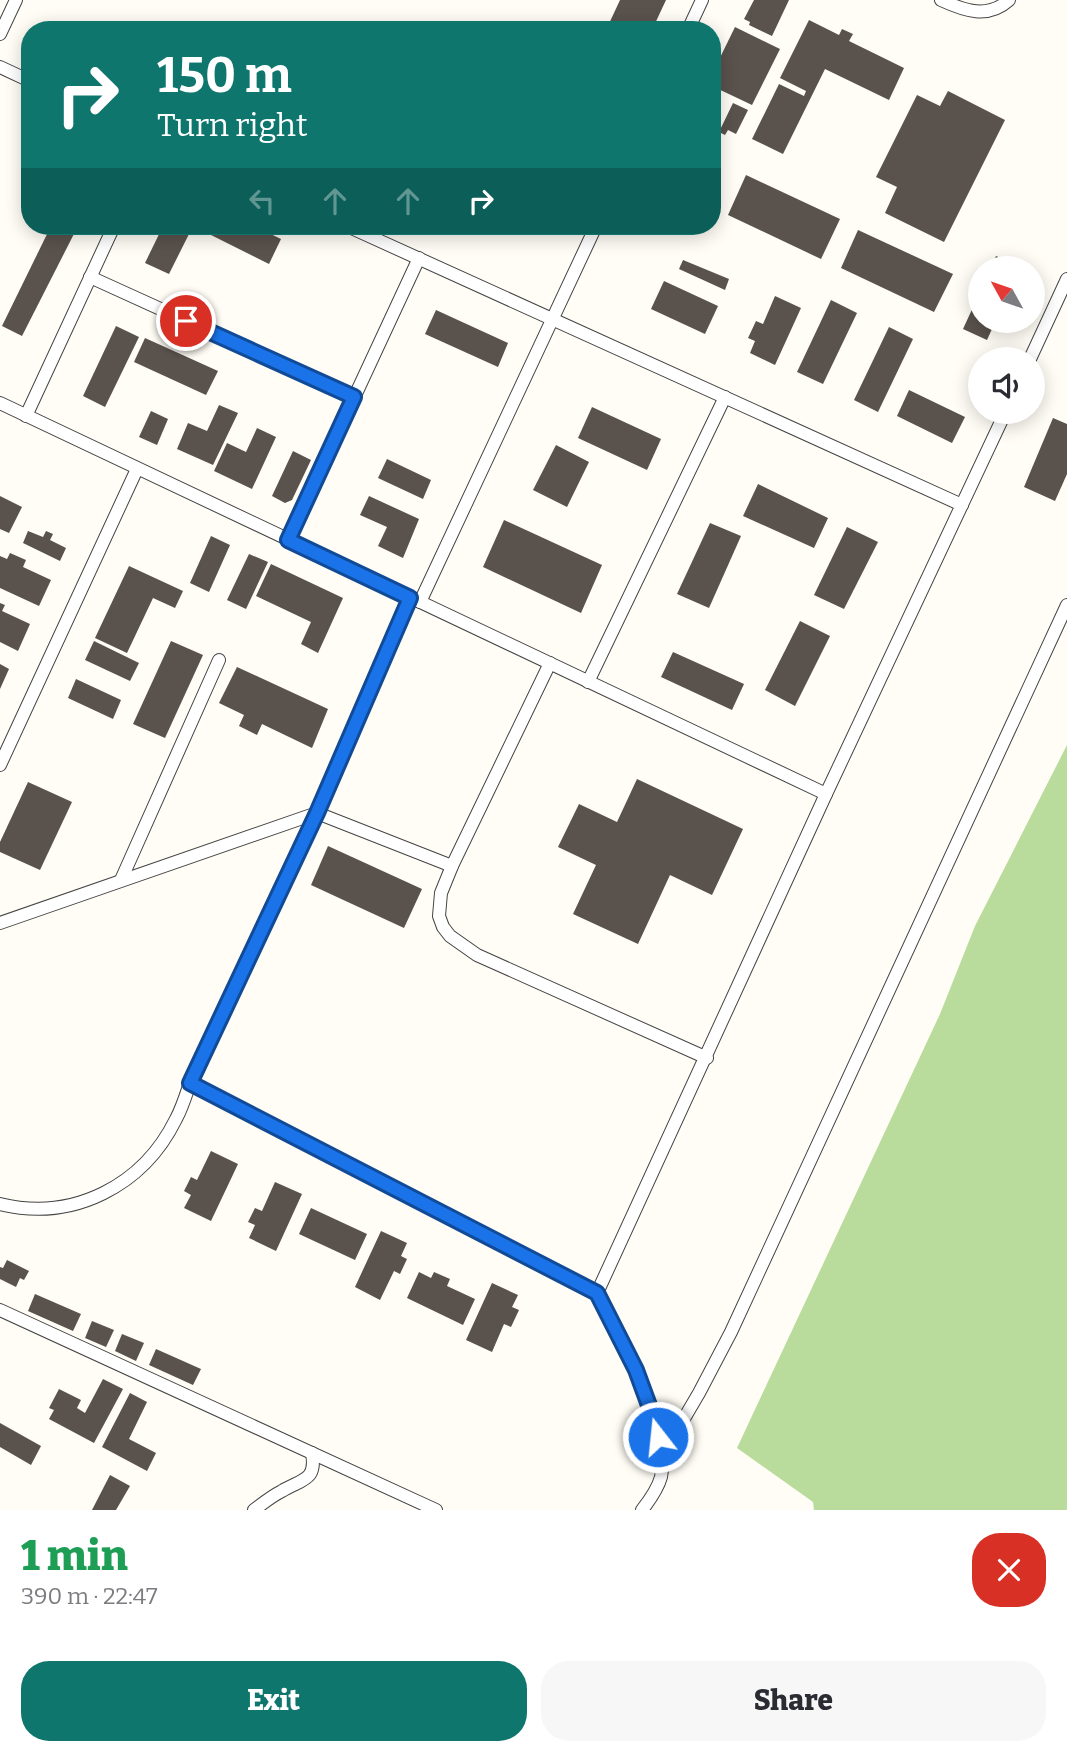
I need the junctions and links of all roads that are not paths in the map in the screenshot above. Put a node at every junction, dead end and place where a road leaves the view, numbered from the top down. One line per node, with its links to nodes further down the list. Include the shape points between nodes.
1 (16, 0): 6 (lane)
2 (702, 0): 5 (lane)
3 (941, 0): 4 (lane, via 984,13)
4 (1009, 0)
5 (692, 21)
6 (0, 34)
7 (0, 67): 8 (lane)
8 (21, 77)
9 (110, 235): 13 (lane)
10 (368, 235): 12 (lane)
11 (592, 235): 16 (lane)
12 (419, 258): 16 (lane); 18 (lane)
13 (90, 277): 18 (lane); 21 (lane)
14 (1067, 279): 15 (lane)
15 (1063, 301): 17 (lane)
16 (552, 319): 19 (lane); 26 (lane)
17 (1038, 347)
18 (354, 397): 25 (lane)
19 (725, 397): 24 (lane); 30 (lane)
20 (0, 403): 21 (lane)
21 (26, 416): 23 (lane)
22 (1000, 424): 24 (lane)
23 (137, 468): 25 (lane); 31 (lane)
24 (962, 505): 32 (lane)
25 (288, 540): 26 (lane)
26 (415, 600): 29 (lane); 33 (lane)
27 (1067, 605): 43 (lane, via 731,1332)
28 (219, 660): 35 (lane)
29 (550, 663): 30 (lane); 34 (lane)
30 (589, 682): 32 (lane)
31 (0, 765)
32 (826, 794): 37 (lane)
33 (317, 813): 34 (lane); 35 (lane); 38 (lane)
34 (452, 866): 37 (lane, via 439,905 439,916 450,936 477,955)
35 (121, 880): 36 (lane)
36 (0, 923)
37 (707, 1058): 40 (lane)
38 (190, 1083): 39 (lane, via 176,1120 157,1149 124,1182 96,1198 58,1208 28,1210); 40 (lane)
39 (0, 1204)
40 (597, 1293): 43 (lane, via 636,1370)
41 (0, 1310): 42 (lane)
42 (312, 1453): 44 (lane, via 310,1475); 45 (lane)
43 (662, 1456): 46 (lane, via 661,1479)
44 (254, 1510)
45 (436, 1510)
46 (642, 1510)

